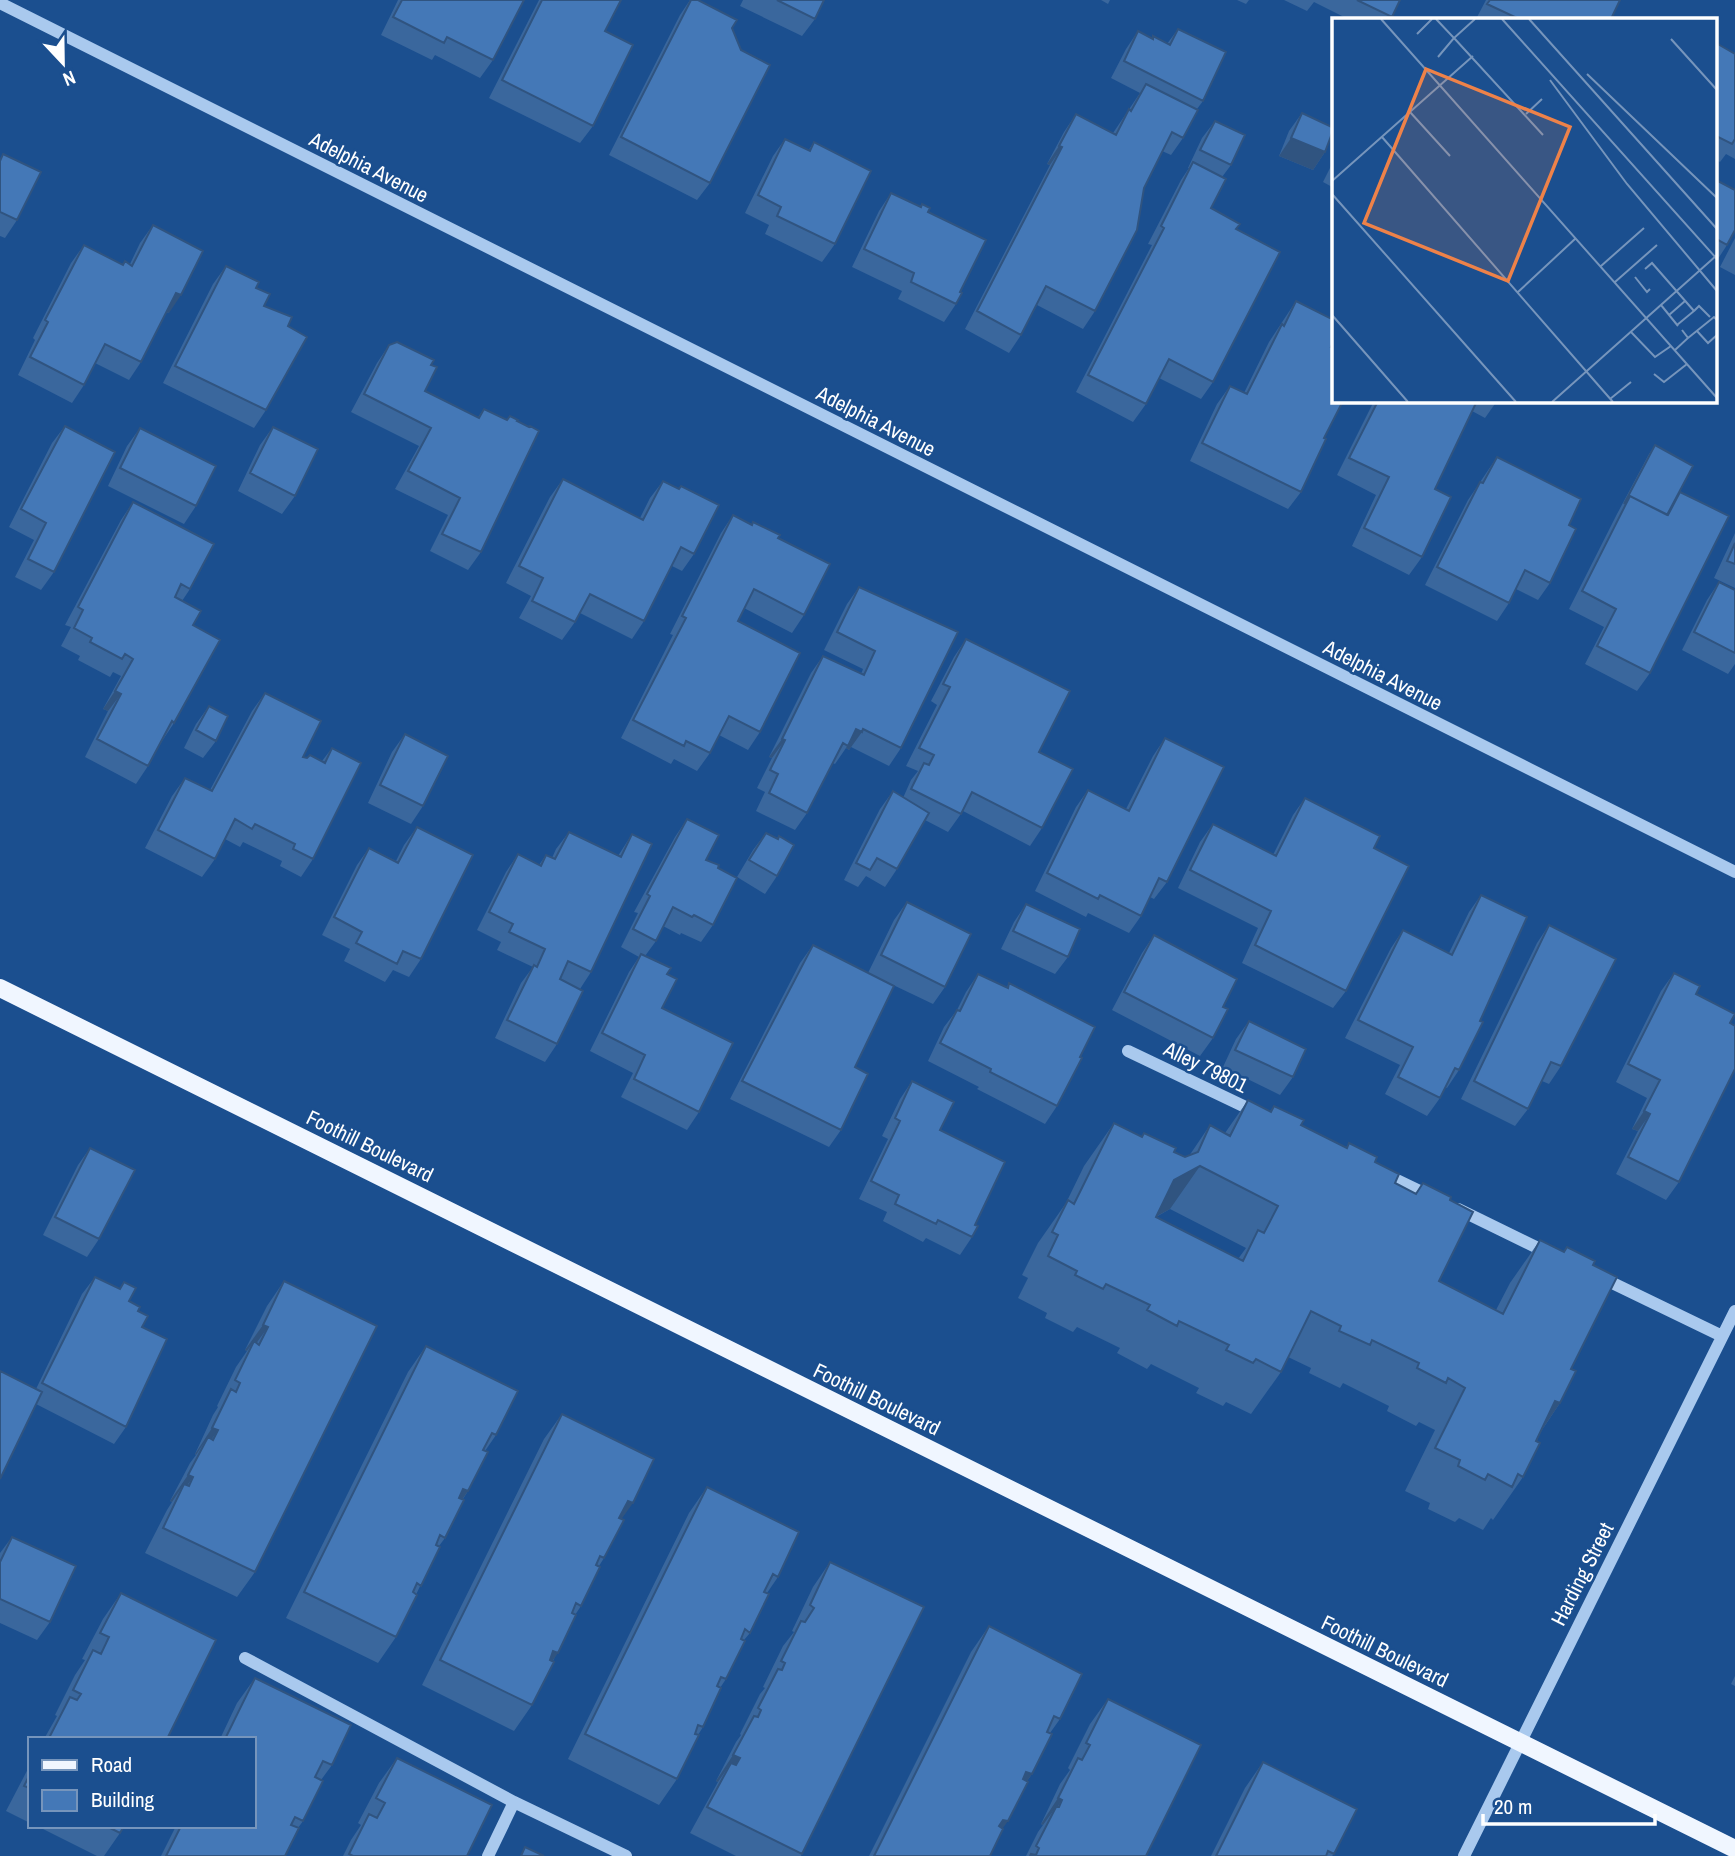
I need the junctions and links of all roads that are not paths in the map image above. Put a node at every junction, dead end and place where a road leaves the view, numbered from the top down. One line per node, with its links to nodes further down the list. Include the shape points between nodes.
1 (0, 3): 2 (street, Adelphia Avenue)
2 (1735, 872)
3 (0, 988): 12 (main road, Foothill Boulevard)
4 (1128, 1051): 5 (street, Alley 79801)
5 (1264, 1116)
6 (1376, 1170): 7 (street)
7 (1561, 1259)
8 (1586, 1271): 10 (street)
9 (1735, 1311): 10 (street, Harding Street)
10 (1722, 1336): 12 (street, Harding Street)
11 (245, 1658): 13 (street)
12 (1519, 1743): 14 (main road, Foothill Boulevard); 17 (street, Harding Street)
13 (514, 1801): 15 (street); 16 (street)
14 (1735, 1849)
15 (488, 1856)
16 (626, 1856)
17 (1464, 1856)

